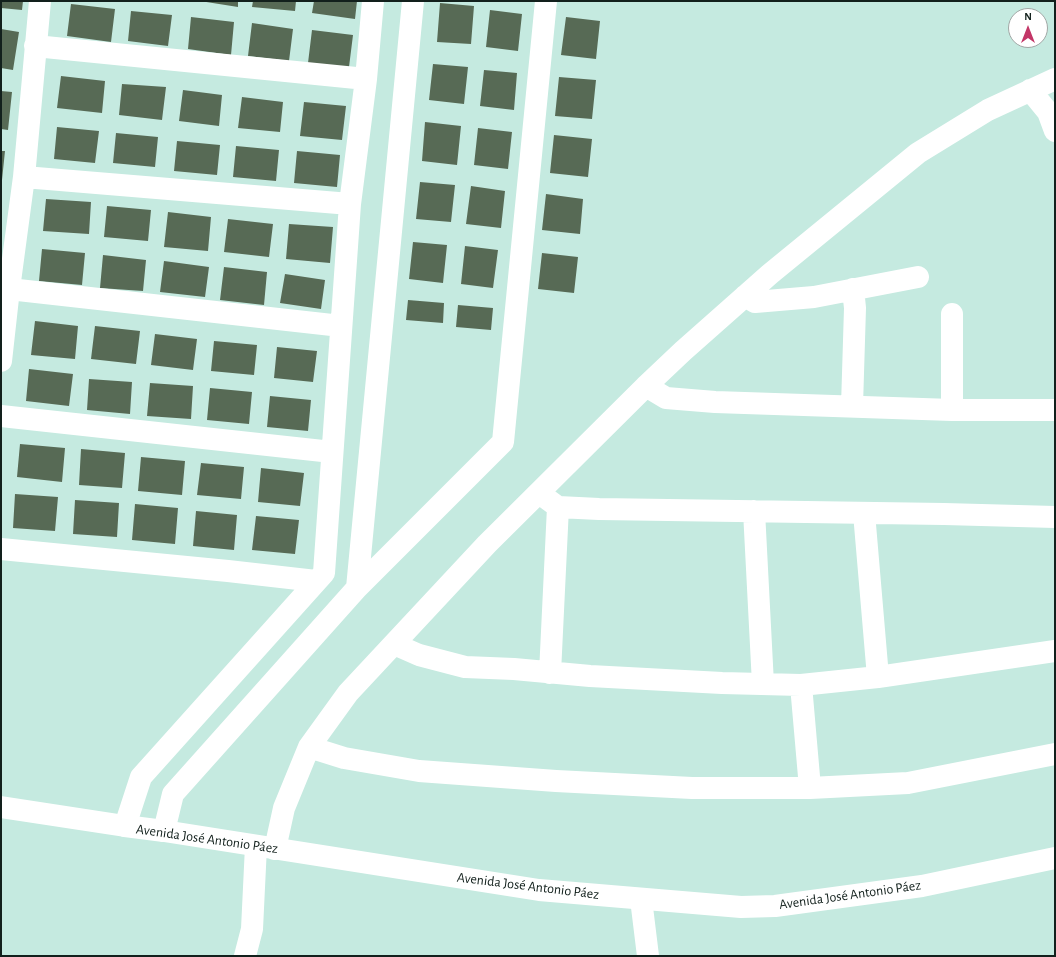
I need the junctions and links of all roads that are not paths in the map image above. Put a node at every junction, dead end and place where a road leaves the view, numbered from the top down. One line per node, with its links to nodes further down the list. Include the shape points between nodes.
1 (40, 1): 5 (street)
2 (373, 1): 7 (street)
3 (413, 1): 32 (street)
4 (546, 1): 32 (street, via 503,442)
5 (35, 46): 7 (street); 10 (street)
6 (1055, 78): 8 (street)
7 (366, 79): 11 (street)
8 (1030, 90): 9 (street, via 1048,112); 15 (street, via 988,110 918,153)
9 (1055, 131)
10 (24, 177): 11 (street); 13 (street)
11 (350, 204): 17 (street)
12 (918, 277): 14 (street)
13 (9, 289): 17 (street); 18 (street)
14 (853, 290): 15 (street, via 814,298 755,302); 20 (street, via 855,308)
15 (745, 296): 19 (street)
16 (952, 314): 21 (street)
17 (341, 326): 24 (street)
18 (1, 361)
19 (646, 386): 20 (street, via 666,398); 25 (street)
20 (852, 406): 21 (street)
21 (952, 410): 22 (street)
22 (1055, 410)
23 (1, 416): 24 (street)
24 (332, 452): 31 (street, via 324,573)
25 (539, 493): 26 (street); 33 (street, via 487,544)
26 (558, 507): 27 (street); 35 (street)
27 (754, 512): 28 (street); 37 (street)
28 (864, 513): 29 (street); 36 (street)
29 (1055, 517)
30 (1, 549): 31 (street)
31 (316, 581): 43 (street, via 141,777)
32 (357, 588): 44 (street, via 173,794)
33 (394, 644): 35 (street, via 419,655 466,667); 39 (street, via 348,693)
34 (1055, 651): 36 (street)
35 (550, 673): 37 (street)
36 (878, 677): 38 (street)
37 (762, 684): 38 (street)
38 (801, 685): 41 (street)
39 (309, 747): 41 (street, via 344,758 419,771 692,788); 45 (street)
40 (1055, 754): 41 (street, via 908,783)
41 (810, 788)
42 (1, 807): 43 (street, Avenida José Antonio Páez)
43 (125, 826): 44 (street, Avenida José Antonio Páez)
44 (164, 831): 45 (street, Avenida José Antonio Páez)
45 (266, 847): 47 (street, Avenida José Antonio Páez, via 539,890); 48 (street)
46 (1055, 858): 47 (street, Avenida José Antonio Páez, via 922,886 775,906 741,907)
47 (642, 899): 49 (street)
48 (246, 956)
49 (648, 956)

